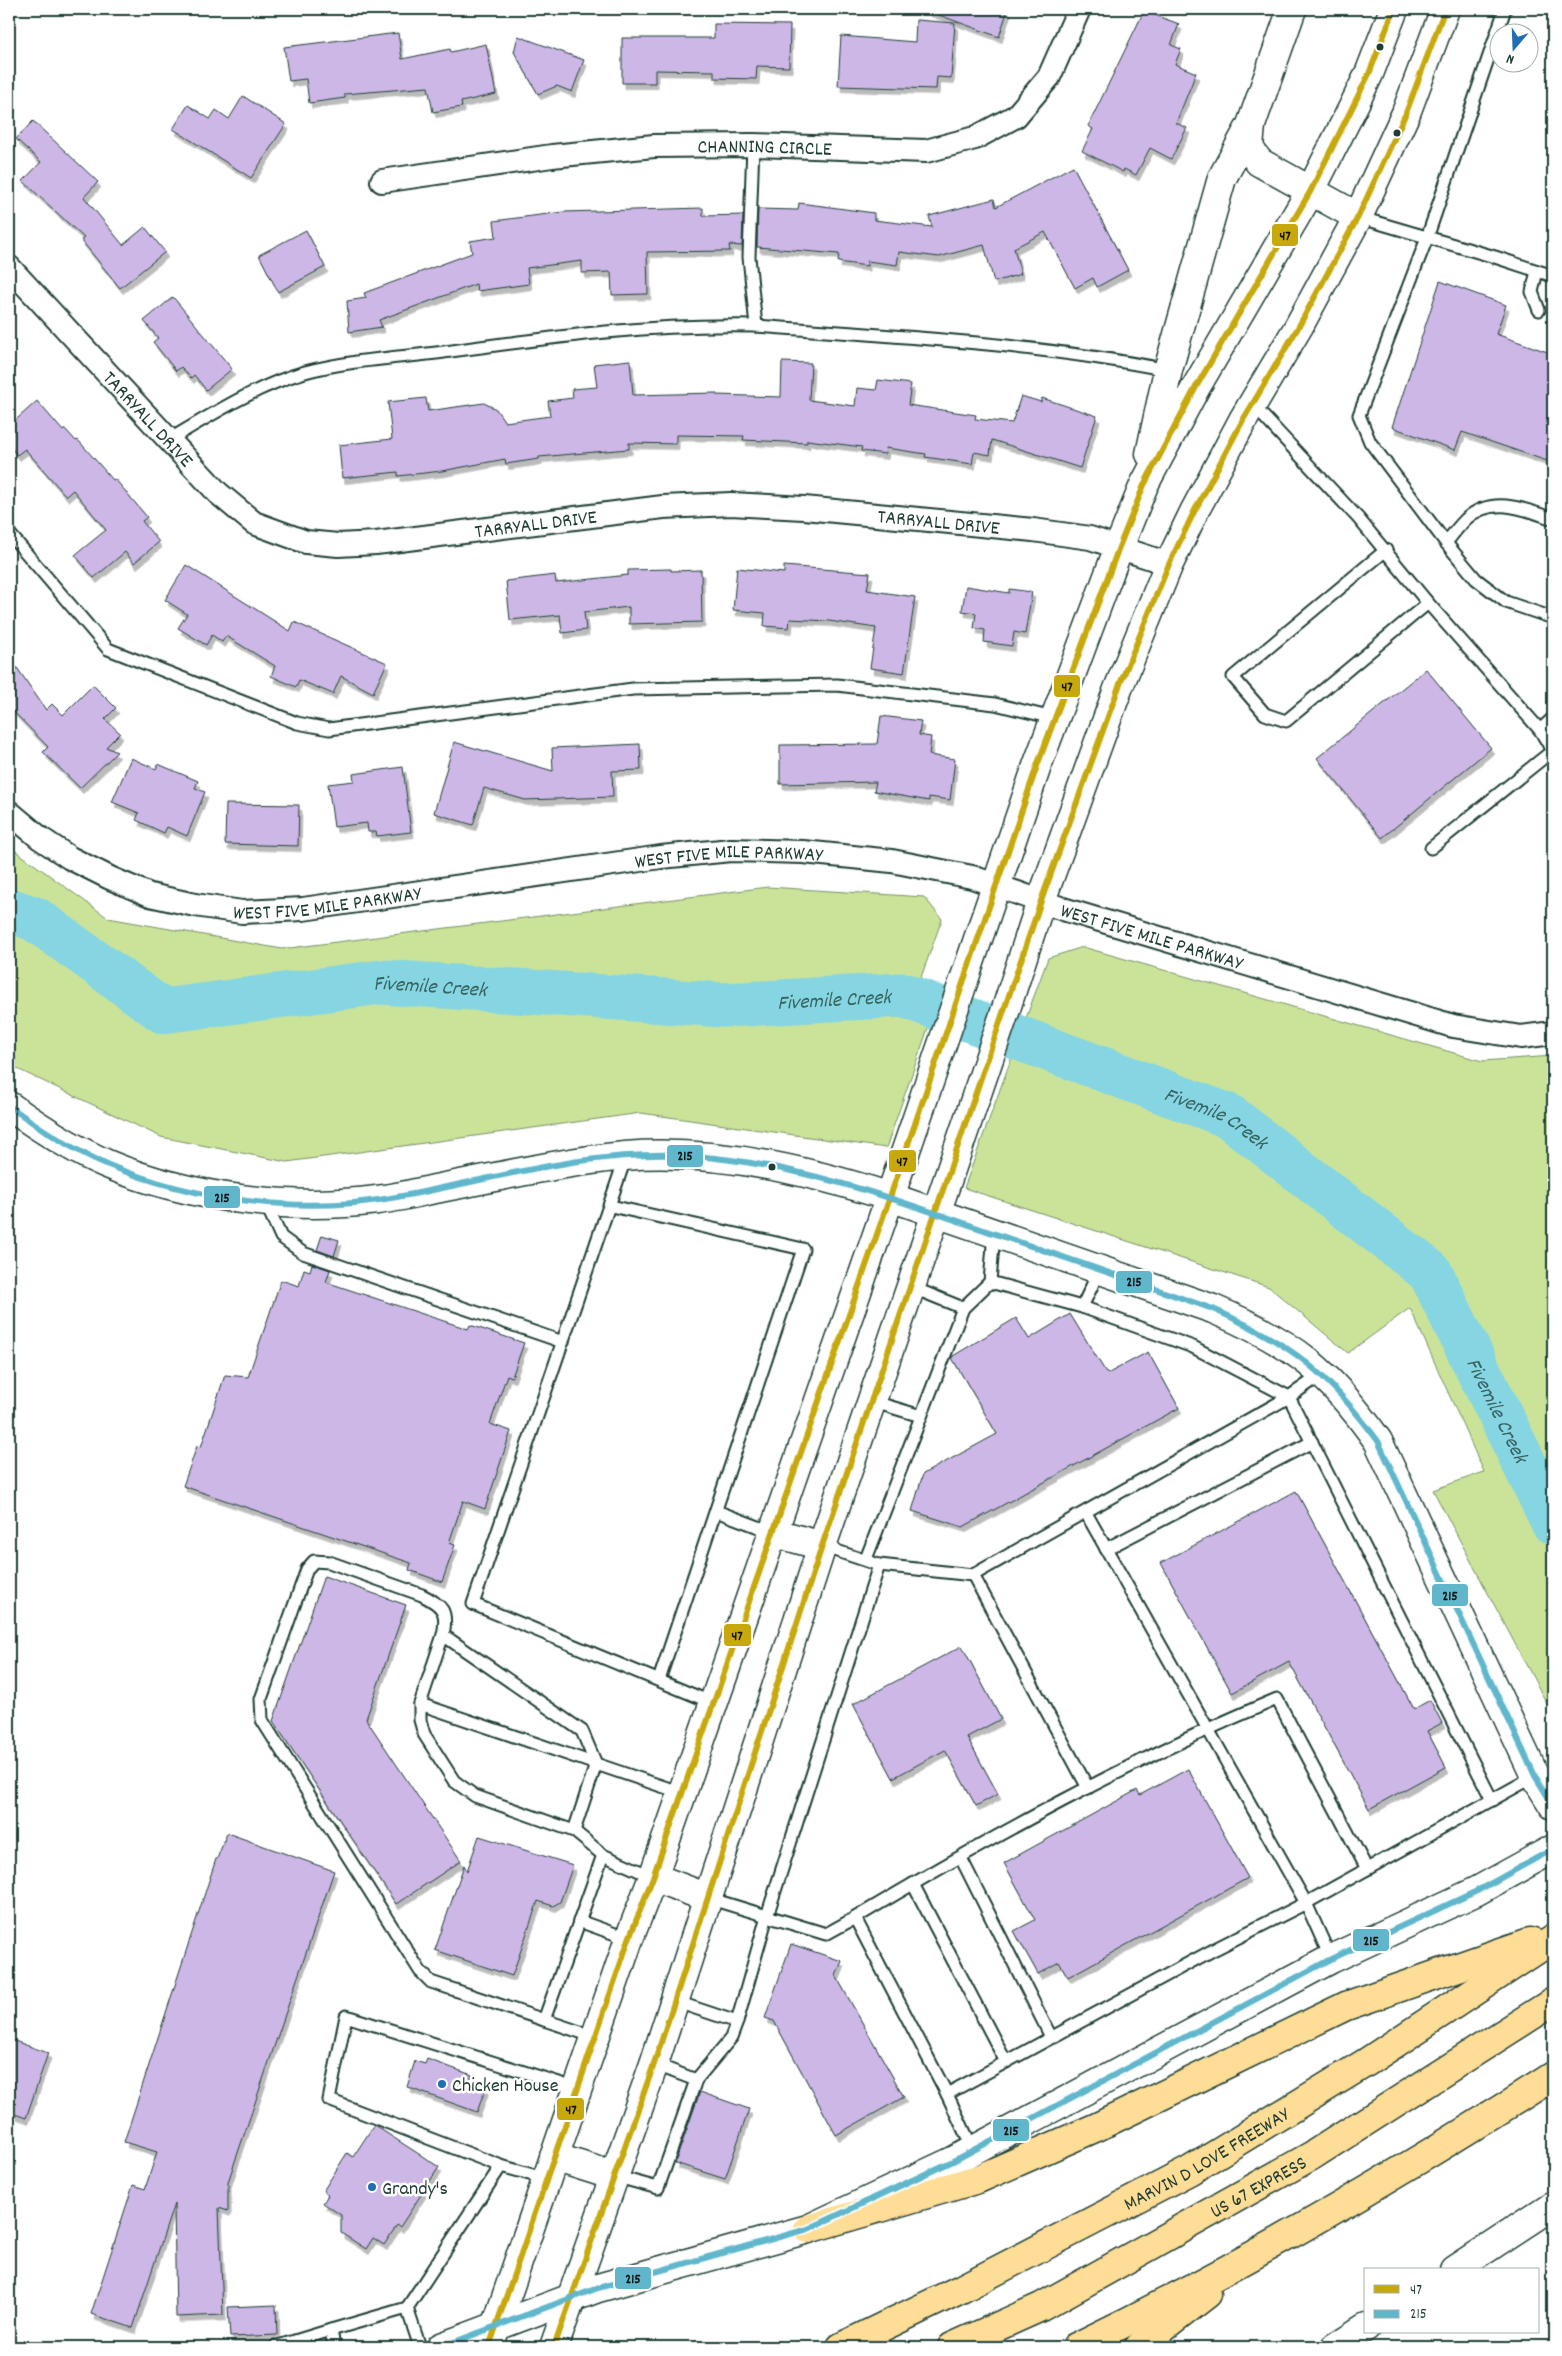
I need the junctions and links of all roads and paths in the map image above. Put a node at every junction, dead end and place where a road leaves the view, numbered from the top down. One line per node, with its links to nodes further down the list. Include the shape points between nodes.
1 (1079, 9): 7 (street, CHANNING CIRCLE, via 1050,77 1016,116 975,138 926,151)
2 (1292, 9): 6 (main road)
3 (1394, 9): 9 (main road, via 1369,74)
4 (1445, 9): 10 (main road, via 1406,113)
5 (1505, 9): 11 (lane)
6 (1251, 125): 9 (main road, via 1249,148 1259,162); 17 (main road, via 1222,178)
7 (754, 145): 8 (street, CHANNING CIRCLE, via 654,146 552,156); 16 (lane, via 749,257)
8 (382, 181)
9 (1310, 192): 10 (main road); 20 (main road, via 1196,387)
10 (1358, 217): 11 (lane); 18 (main road)
11 (1427, 238): 13 (lane); 23 (lane, via 1360,415 1370,442)
12 (9, 268): 19 (street, TARRYALL DRIVE)
13 (1537, 271): 14 (lane); 15 (lane, via 1532,292)
14 (1553, 276)
15 (1539, 310)
16 (756, 326): 17 (lane, via 1025,348); 19 (lane, via 721,325 584,334 305,372 245,396)
17 (1168, 370): 20 (main road)
18 (1252, 404): 25 (lane); 26 (main road)
19 (167, 441): 24 (street, TARRYALL DRIVE, via 218,494 254,523 306,542 376,543 663,507 731,504 1033,530 1090,538)
20 (1144, 486): 24 (main road)
21 (1553, 519): 23 (lane, via 1514,505 1489,507 1467,518)
22 (9, 533): 29 (lane, via 108,649 296,723 328,729 632,690 837,685 996,704)
23 (1446, 543): 28 (lane, via 1476,579 1506,602)
24 (1120, 547): 26 (street, TARRYALL DRIVE); 29 (main road)
25 (1386, 550): 27 (lane); 27 (lane, via 1233,677 1265,714 1286,721)
26 (1169, 564): 36 (main road, via 1118,689)
27 (1428, 603): 31 (lane)
28 (1553, 618)
29 (1053, 718): 35 (main road)
30 (1553, 718): 31 (lane)
31 (1540, 730): 32 (lane)
32 (1553, 752): 34 (lane)
33 (9, 812): 35 (street, WEST FIVE MILE PARKWAY, via 70,858 110,878 150,895 242,912 303,909 661,857 731,850 803,852 892,861)
34 (1431, 848)
35 (996, 885): 36 (street, WEST FIVE MILE PARKWAY); 40 (main road)
36 (1041, 901): 37 (street, WEST FIVE MILE PARKWAY, via 1453,1026 1521,1037); 43 (main road)
37 (1553, 1033)
38 (9, 1106): 41 (main road, via 60,1141 108,1165 163,1183)
39 (626, 1156): 40 (main road, via 674,1155 763,1164); 41 (main road, via 548,1167 378,1200 325,1204); 42 (lane)
40 (890, 1197): 43 (main road); 58 (main road)
41 (266, 1202): 50 (lane, via 281,1237 303,1253)
42 (611, 1206): 50 (lane); 56 (lane, via 804,1249)
43 (936, 1213): 44 (main road); 47 (main road)
44 (994, 1233): 45 (main road); 46 (lane)
45 (1099, 1271): 48 (lane); 51 (main road, via 1254,1326 1293,1348)
46 (990, 1282): 48 (lane); 49 (lane)
47 (911, 1287): 49 (lane); 53 (main road)
48 (1082, 1307): 52 (lane, via 1193,1347)
49 (963, 1308): 54 (lane)
50 (563, 1342): 65 (lane, via 473,1604)
51 (1323, 1373): 52 (lane); 70 (main road, via 1352,1404 1378,1441)
52 (1289, 1397): 55 (lane); 57 (lane)
53 (871, 1401): 54 (lane); 59 (main road)
54 (921, 1416): 61 (lane)
55 (1312, 1442): 60 (lane); 73 (lane)
56 (716, 1511): 58 (lane); 65 (lane)
57 (1086, 1512): 60 (lane); 63 (lane)
58 (772, 1532): 59 (main road); 66 (main road)
59 (822, 1546): 61 (lane); 82 (main road)
60 (1106, 1549): 68 (lane)
61 (866, 1559): 62 (lane)
62 (878, 1565): 63 (lane); 84 (lane)
63 (973, 1575): 71 (lane)
64 (443, 1636): 67 (lane); 69 (lane, via 582,1731); 93 (lane, via 446,1621 436,1602 422,1594 329,1562 314,1561 308,1569 261,1698 262,1720 420,1971 431,1982)
65 (659, 1680): 66 (lane)
66 (713, 1703): 72 (main road)
67 (420, 1704): 69 (lane); 75 (lane, via 424,1734 464,1790)
68 (1207, 1728): 71 (lane); 79 (lane, via 1277,1699); 83 (lane)
69 (596, 1764): 72 (lane); 75 (lane)
70 (1535, 1776): 73 (lane); 74 (main road)
71 (1088, 1788): 78 (lane)
72 (682, 1793): 80 (main road)
73 (1492, 1800): 79 (lane)
74 (1553, 1805)
75 (574, 1830): 77 (lane)
76 (1553, 1849): 90 (main road, via 1477,1891)
77 (603, 1855): 80 (lane); 86 (lane)
78 (961, 1858): 81 (lane); 96 (lane)
79 (1367, 1869): 83 (lane)
80 (653, 1877): 82 (main road); 88 (main road)
81 (912, 1884): 85 (lane); 97 (lane)
82 (708, 1898): 84 (lane); 91 (main road)
83 (1306, 1903): 90 (lane); 96 (lane)
84 (766, 1916): 85 (lane, via 826,1934); 94 (lane)
85 (856, 1918): 102 (lane)
86 (579, 1921): 88 (lane); 93 (lane)
87 (1553, 1934): 108 (highway, via 1346,2006 1096,2127 978,2179)
88 (629, 1938): 95 (main road)
89 (1553, 1939): 121 (highway, MARVIN D LOVE FREEWAY, via 1367,2062 1189,2171)
90 (1332, 1958): 103 (main road)
91 (674, 2001): 94 (lane); 98 (main road)
92 (1553, 2002): 122 (highway, US 67 EXPRESS, via 1313,2155 1041,2307)
93 (544, 2020): 95 (lane)
94 (737, 2022): 100 (lane, via 730,2038)
95 (595, 2037): 101 (main road)
96 (1052, 2037): 97 (lane)
97 (1006, 2062): 102 (lane)
98 (654, 2064): 100 (lane); 106 (main road)
99 (1553, 2076): 109 (highway, via 1445,2146)
100 (696, 2080): 106 (lane, via 658,2188)
101 (578, 2089): 104 (lane, via 346,2016 330,2100); 105 (main road)
102 (947, 2094): 103 (lane)
103 (973, 2150): 108 (main road)
104 (501, 2166): 105 (lane); 112 (lane)
105 (550, 2168): 106 (main road); 115 (main road)
106 (614, 2176): 111 (main road)
107 (1553, 2205): 110 (main road)
108 (808, 2229): 111 (main road)
109 (1256, 2254): 123 (highway); 124 (highway)
110 (1457, 2268)
111 (571, 2298): 115 (main road); 120 (main road)
112 (406, 2308): 114 (lane); 118 (lane)
113 (1364, 2329): 125 (main road)
114 (331, 2330): 116 (lane); 117 (lane)
115 (492, 2337): 119 (main road)
116 (275, 2347)
117 (334, 2347)
118 (420, 2347)
119 (441, 2347)
120 (554, 2347)
121 (841, 2347)
122 (952, 2347)
123 (1076, 2347)
124 (1140, 2347)
125 (1336, 2347)

